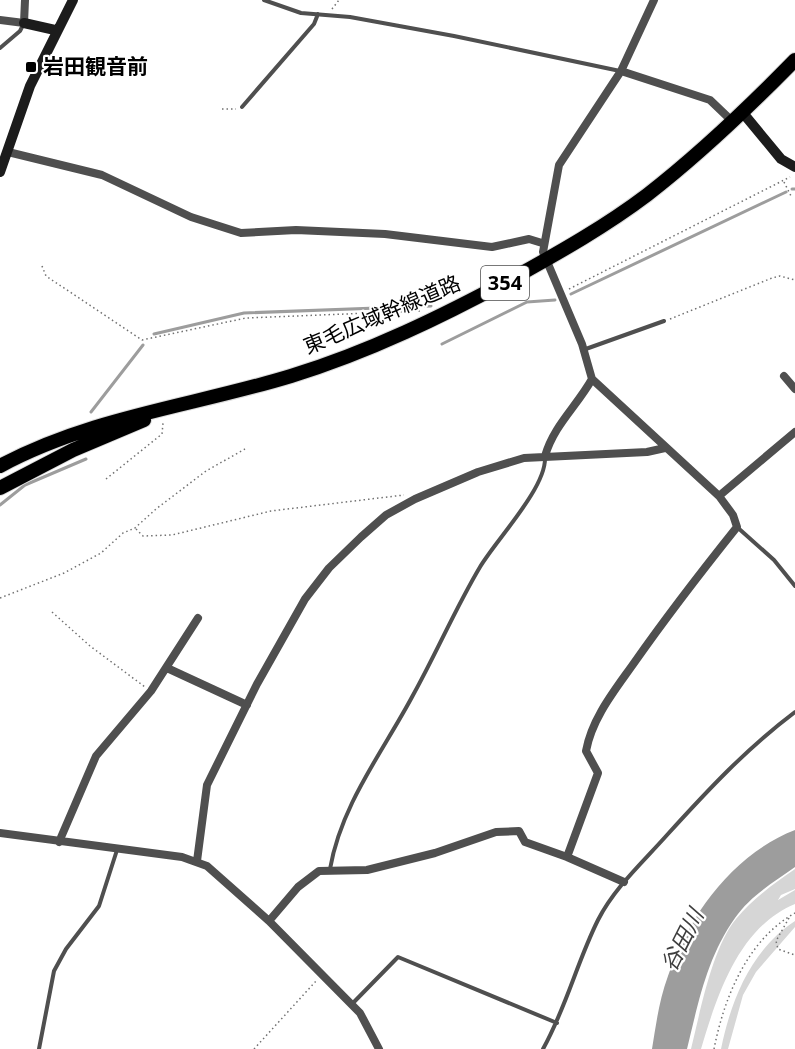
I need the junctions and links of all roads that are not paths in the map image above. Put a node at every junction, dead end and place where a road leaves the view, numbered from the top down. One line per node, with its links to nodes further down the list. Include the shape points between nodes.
1 (25, 0): 7 (street)
2 (73, 0): 8 (street)
3 (264, 0): 5 (lane, via 285,9)
4 (654, 0): 11 (street)
5 (318, 14): 11 (lane, via 454,36); 12 (lane, via 314,24)
6 (0, 20): 7 (street)
7 (24, 23): 8 (street); 9 (lane)
8 (56, 30): 14 (street, via 30,86)
9 (0, 48)
10 (795, 60): 13 (highway, 東毛広域幹線道路 / 354)
11 (621, 71): 13 (street, via 710,100); 17 (street, via 559,165)
12 (242, 107)
13 (738, 118): 15 (street, via 781,159); 18 (highway, 東毛広域幹線道路 / 354, via 645,196)
14 (8, 152): 16 (street); 17 (street, via 102,175 191,217 241,233 296,230 385,234 492,248 529,239)
15 (795, 167)
16 (0, 172)
17 (542, 243): 18 (street)
18 (546, 260): 20 (street); 24 (highway, 東毛広域幹線道路 / 354, via 435,319 346,358)
19 (664, 321): 20 (lane)
20 (583, 350): 22 (street)
21 (784, 376): 23 (street)
22 (592, 379): 26 (street); 27 (street, via 561,420)
23 (795, 389)
24 (162, 411): 28 (highway, 東毛広域幹線道路 / 354, via 97,425); 29 (highway, 東毛広域幹線道路 / 354)
25 (795, 432): 30 (street)
26 (665, 448): 27 (street); 30 (street)
27 (544, 456): 35 (street, via 478,472 415,499 374,525 321,578); 42 (lane, via 542,474 534,490 470,583 394,730 353,797)
28 (0, 466)
29 (0, 488)
30 (719, 496): 31 (street)
31 (737, 527): 32 (lane, via 774,560); 40 (street, via 655,632 594,726 586,751 598,773)
32 (795, 586)
33 (198, 618): 34 (street)
34 (167, 668): 35 (street); 38 (street, via 96,756)
35 (248, 705): 41 (street, via 207,785)
36 (795, 712): 43 (lane, via 726,772)
37 (0, 833): 38 (street)
38 (59, 842): 39 (street)
39 (117, 849): 41 (street); 47 (lane, via 99,906 54,971)
40 (567, 856): 42 (street, via 525,842 519,831 505,830 367,870); 43 (street)
41 (197, 861): 44 (street, via 220,876)
42 (330, 869): 44 (street, via 319,870 305,879)
43 (624, 882): 46 (lane, via 599,919)
44 (268, 921): 45 (street)
45 (352, 1004): 46 (lane, via 398,957); 48 (street, via 369,1026)
46 (557, 1023): 49 (lane)
47 (39, 1049)
48 (379, 1049)
49 (543, 1049)

